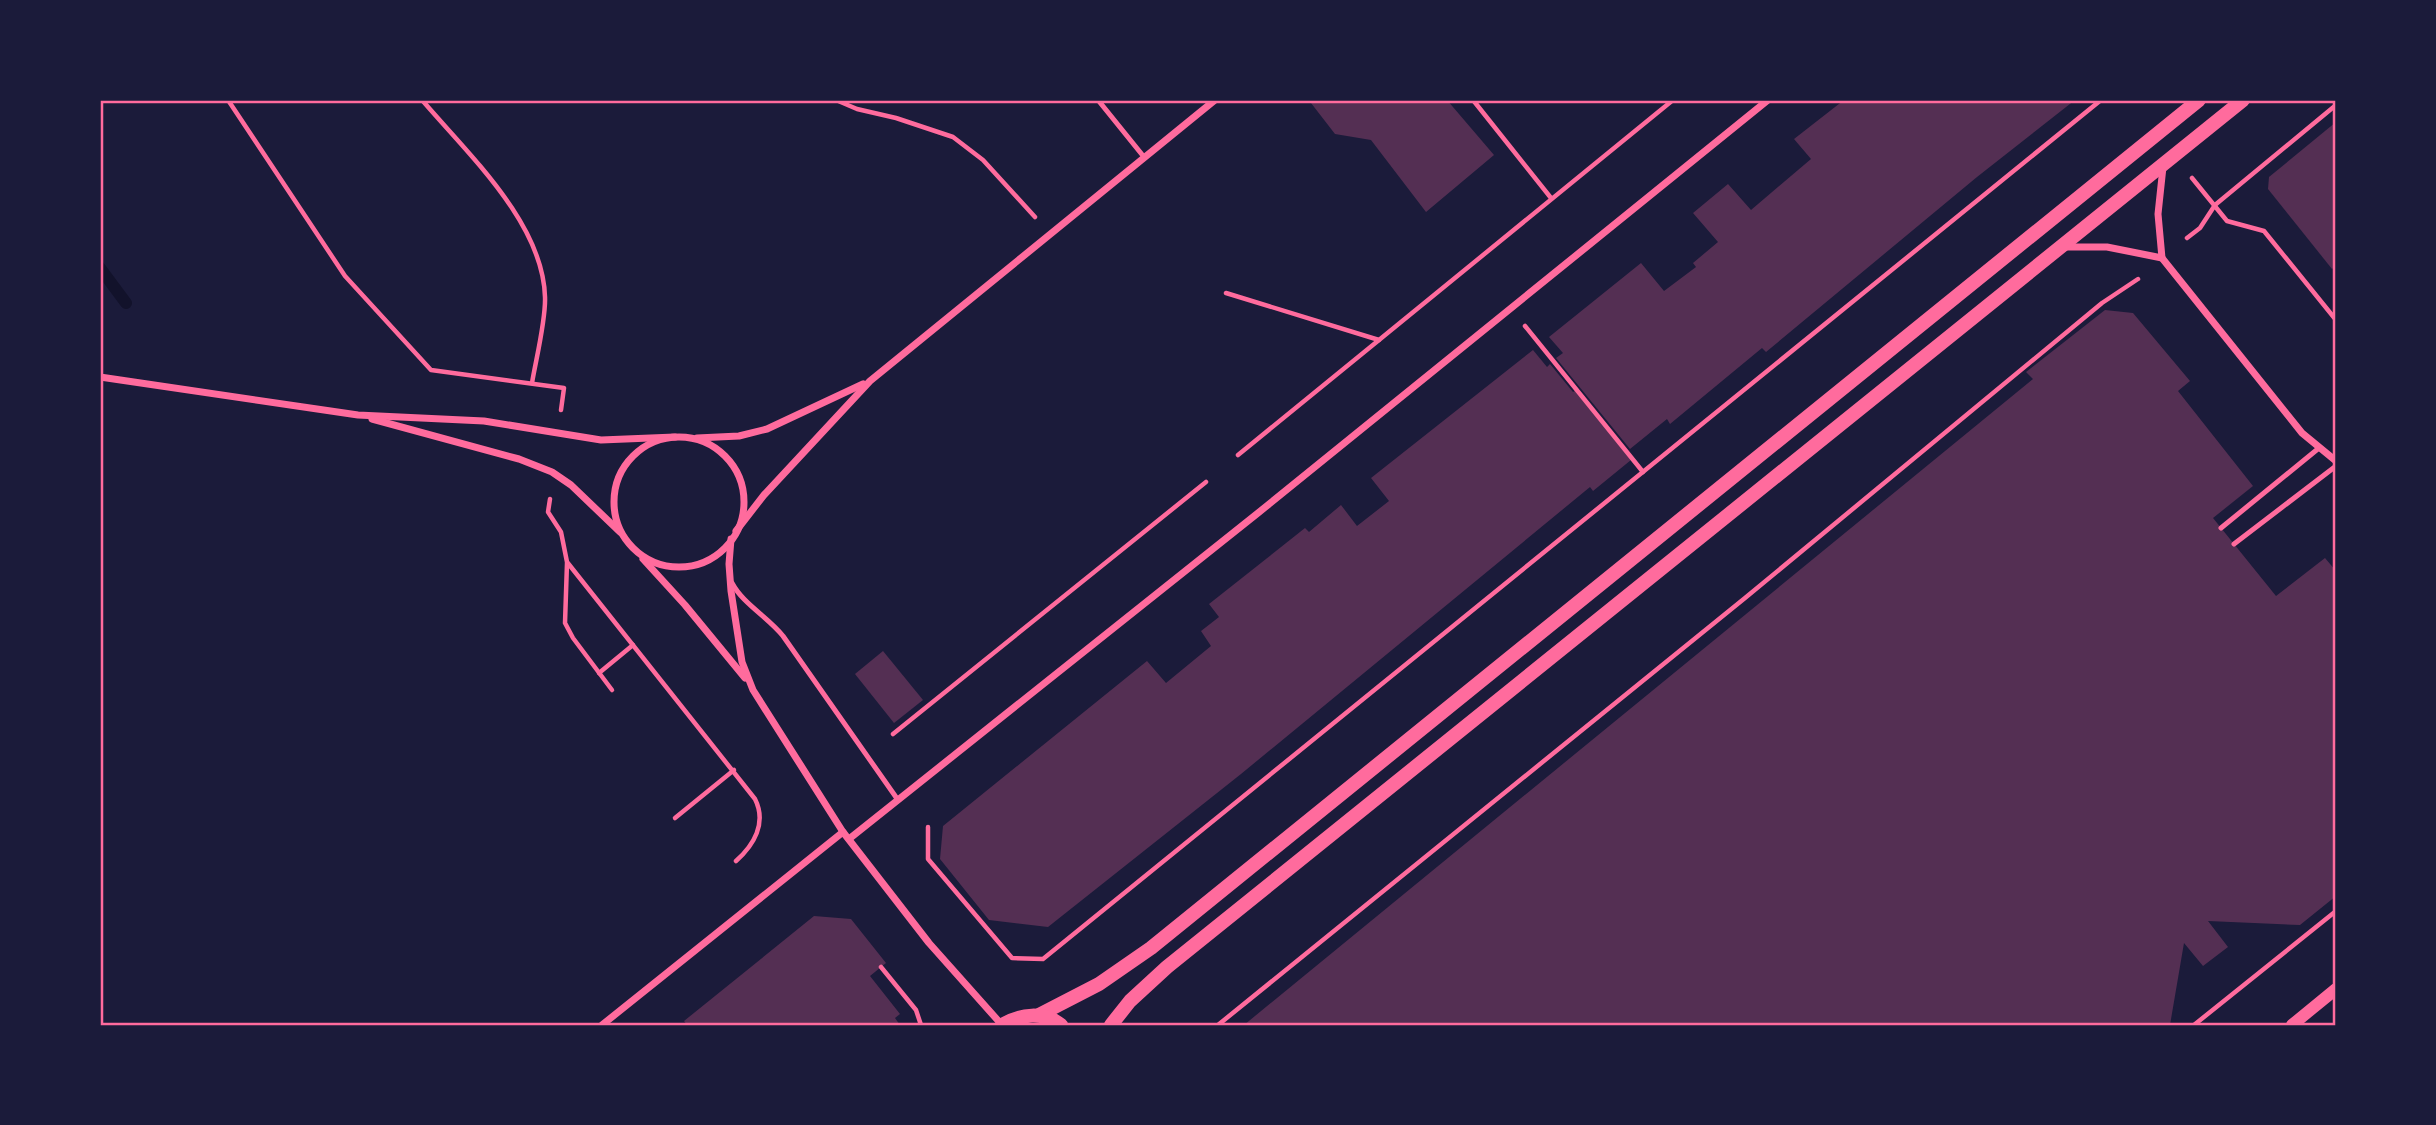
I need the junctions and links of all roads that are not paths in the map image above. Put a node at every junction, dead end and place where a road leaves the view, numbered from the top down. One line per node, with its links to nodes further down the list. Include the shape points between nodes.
1 (1098, 100): 6 (lane)
2 (1215, 100): 6 (street)
3 (1768, 100): 25 (street)
4 (2199, 100): 28 (main road, via 1151,948 1099,984)
5 (2243, 100): 7 (main road)
6 (1144, 157): 11 (street)
7 (2163, 166): 8 (main road); 9 (street, via 2158,214)
8 (2063, 247): 9 (street, via 2108,247); 32 (main road, via 1188,949 1130,1001)
9 (2162, 258): 15 (street, via 2302,433)
10 (100, 377): 12 (street)
11 (870, 381): 14 (street, via 752,434); 18 (street)
12 (358, 415): 13 (street, via 484,421 611,441); 19 (street, via 552,472)
13 (675, 437): 14 (street); 19 (street, via 641,449 619,477 615,513)
14 (686, 437): 18 (street, via 710,444 736,470 744,507)
15 (2319, 448): 16 (street); 17 (lane)
16 (2336, 464): 21 (lane)
17 (2221, 528)
18 (736, 531): 20 (street)
19 (624, 536): 22 (street)
20 (732, 539): 22 (street, via 705,561 682,567 659,564); 23 (street)
21 (2234, 544)
22 (630, 545): 24 (street)
23 (730, 580): 24 (street, via 740,651); 25 (lane, via 783,636)
24 (753, 690): 26 (street)
25 (898, 800): 26 (street)
26 (846, 835): 29 (street); 30 (street, via 929,943)
27 (2336, 989): 33 (street)
28 (1039, 1015): 30 (main road); 31 (main road)
29 (602, 1025)
30 (1002, 1025)
31 (1061, 1025)
32 (1111, 1025)
33 (2291, 1025)

